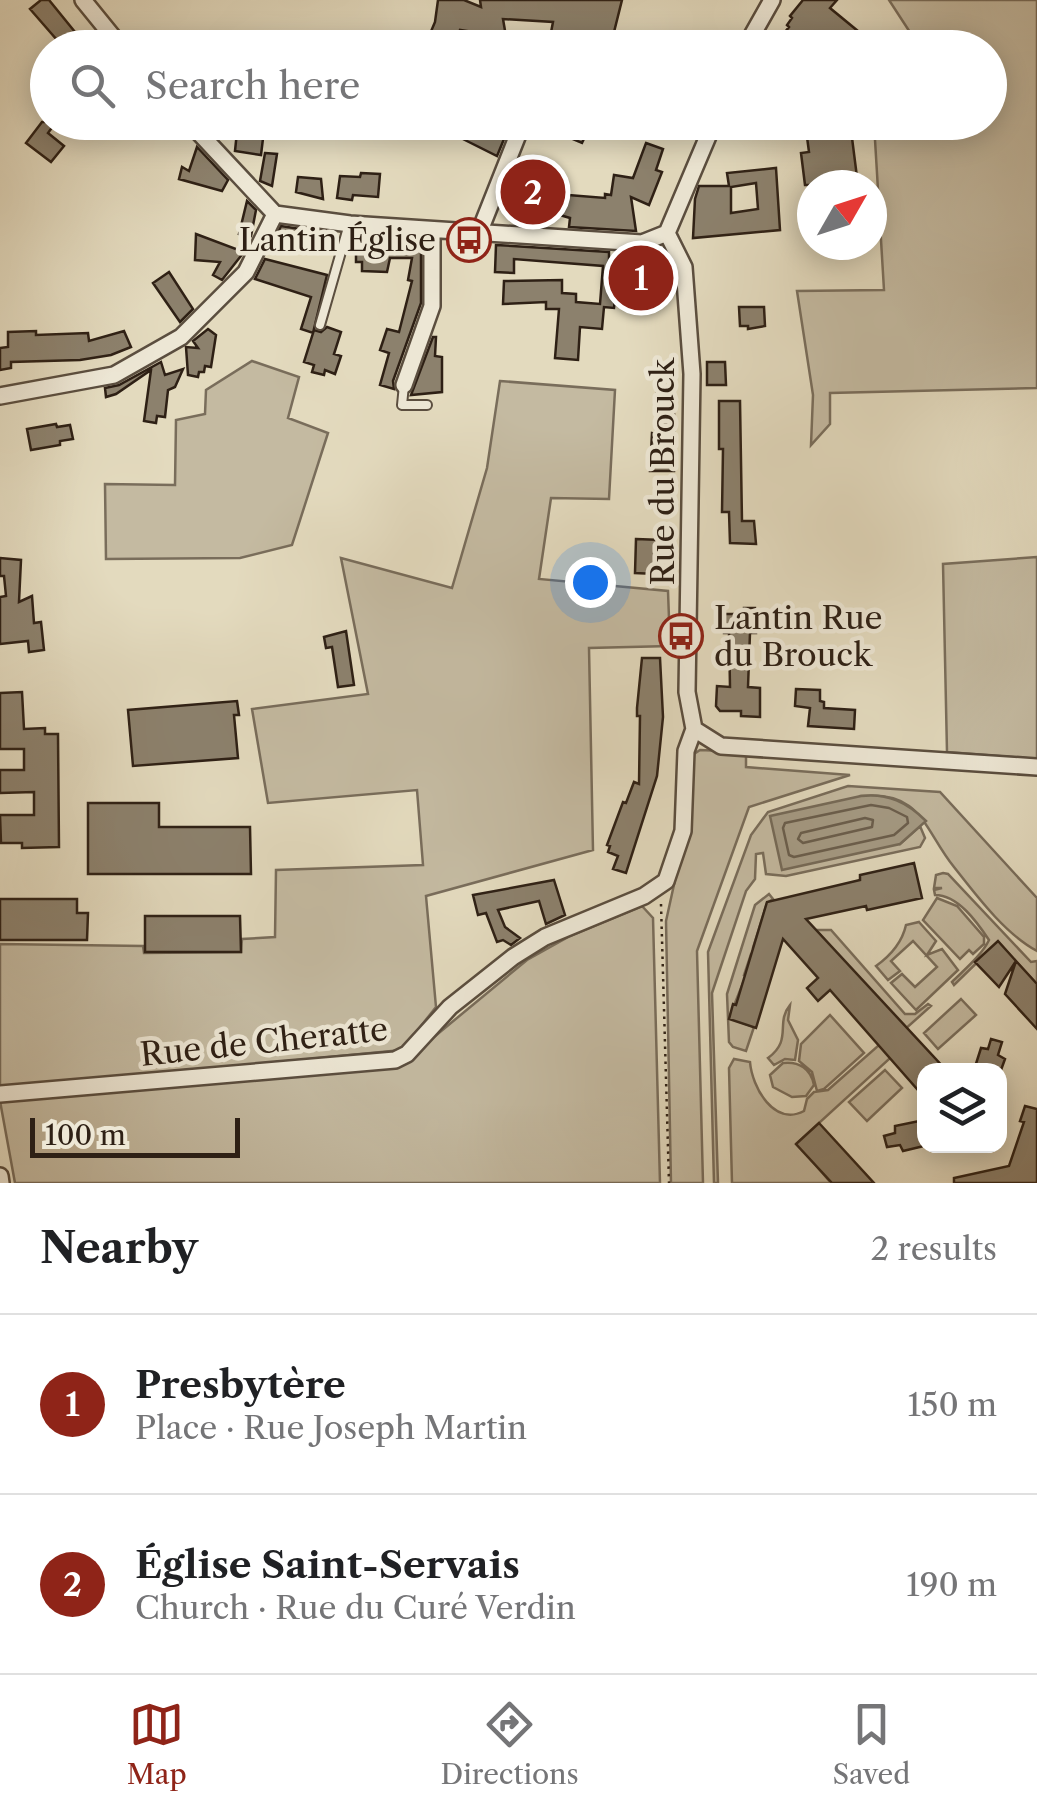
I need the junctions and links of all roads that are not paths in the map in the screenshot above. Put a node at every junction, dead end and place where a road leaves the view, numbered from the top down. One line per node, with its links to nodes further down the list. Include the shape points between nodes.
1 (83, 0): 3 (street)
2 (772, 0): 4 (street)
3 (107, 30)
4 (755, 30)
5 (206, 140): 8 (street)
6 (515, 140): 11 (street)
7 (706, 140): 12 (street)
8 (275, 214): 9 (street); 15 (street, via 246,272 180,337 114,375)
9 (350, 224): 10 (street); 13 (lane)
10 (432, 230): 11 (street); 14 (street, via 432,306)
11 (479, 232): 12 (street, via 642,243)
12 (667, 234): 17 (street, Rue du Brouck, via 684,267 692,374 687,692)
13 (320, 325)
14 (404, 385): 16 (lane, via 402,405)
15 (0, 396)
16 (428, 405)
17 (694, 730): 18 (street, via 721,746); 19 (street, Rue du Brouck, via 686,752 683,831)
18 (1037, 767)
19 (660, 888): 20 (street, Rue de Cheratte, via 545,937 450,1006 395,1060)
20 (0, 1094)
21 (0, 1176): 22 (street)
22 (2, 1183)

